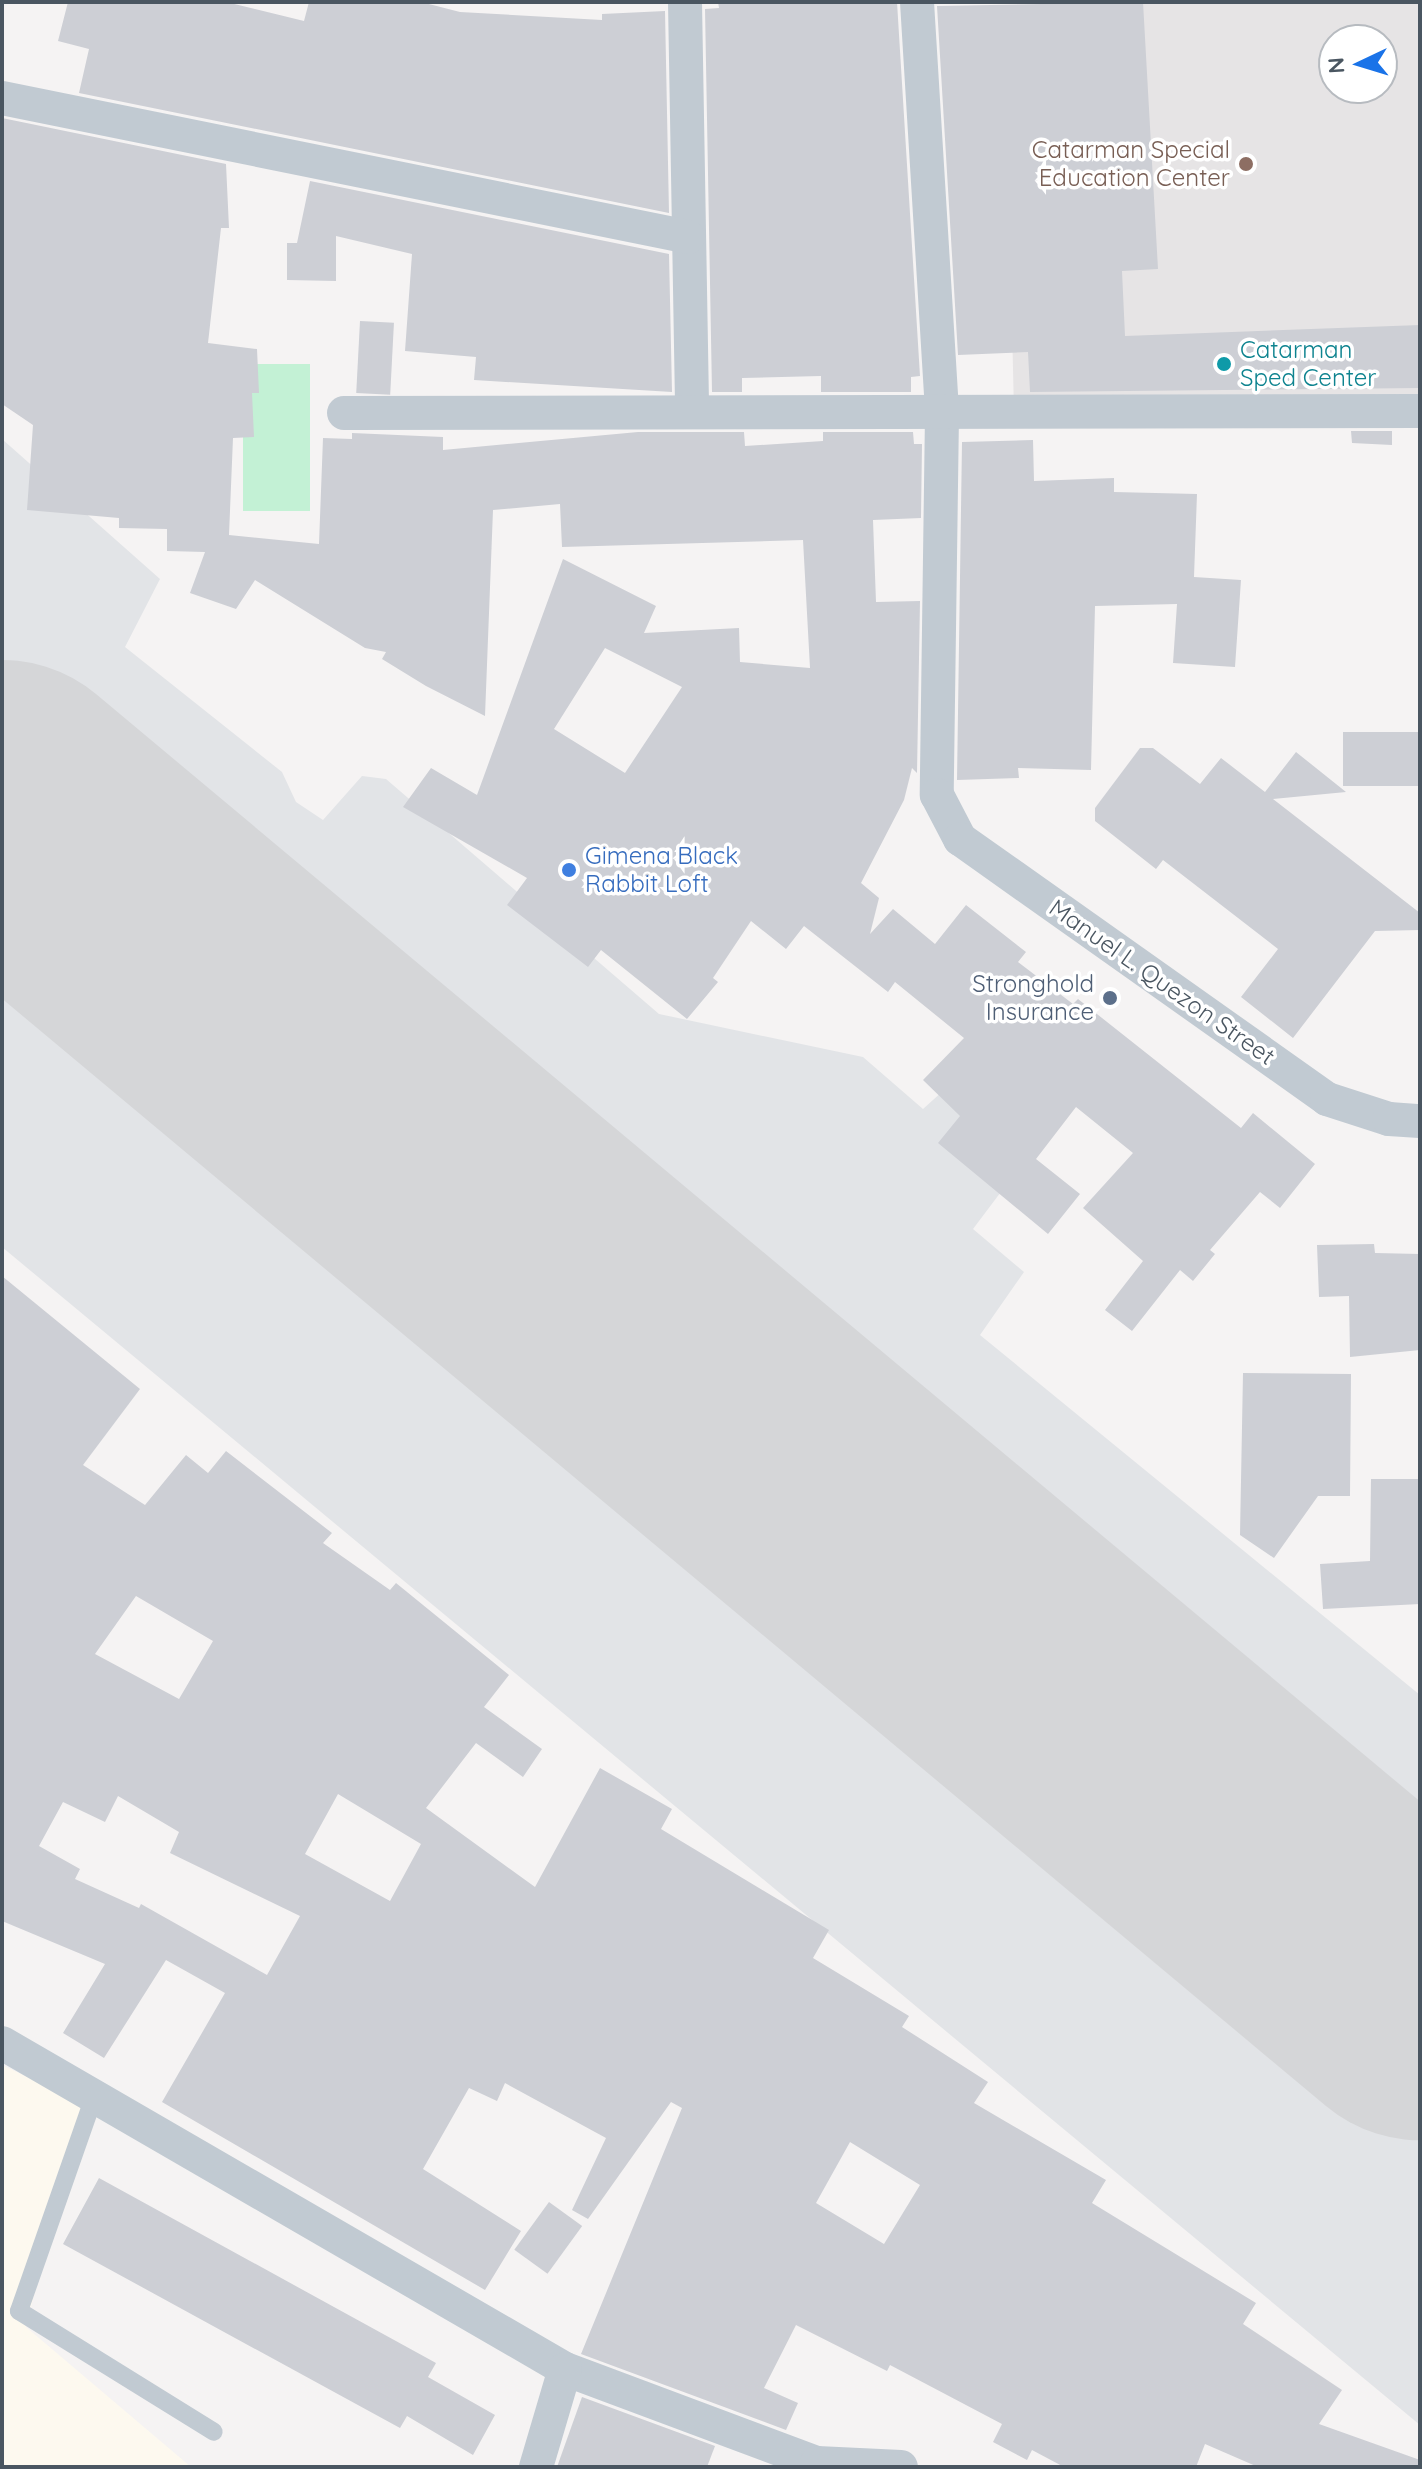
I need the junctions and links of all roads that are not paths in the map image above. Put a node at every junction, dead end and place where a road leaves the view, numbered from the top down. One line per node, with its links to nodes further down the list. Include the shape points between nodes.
1 (685, 2): 4 (street)
2 (917, 2): 8 (street)
3 (2, 98): 4 (street)
4 (688, 237): 5 (street)
5 (692, 408): 7 (street); 8 (street)
6 (1420, 411): 8 (street)
7 (344, 413)
8 (942, 414): 9 (street, Manuel L. Quezon Street, via 937,795 960,839 1327,1099 1389,1119)
9 (1420, 1121)
10 (2, 2043): 11 (street)
11 (95, 2094): 12 (street); 13 (lane, via 19,2311)
12 (565, 2369): 14 (street); 15 (street, via 817,2463)
13 (214, 2432)
14 (536, 2467)
15 (901, 2467)

